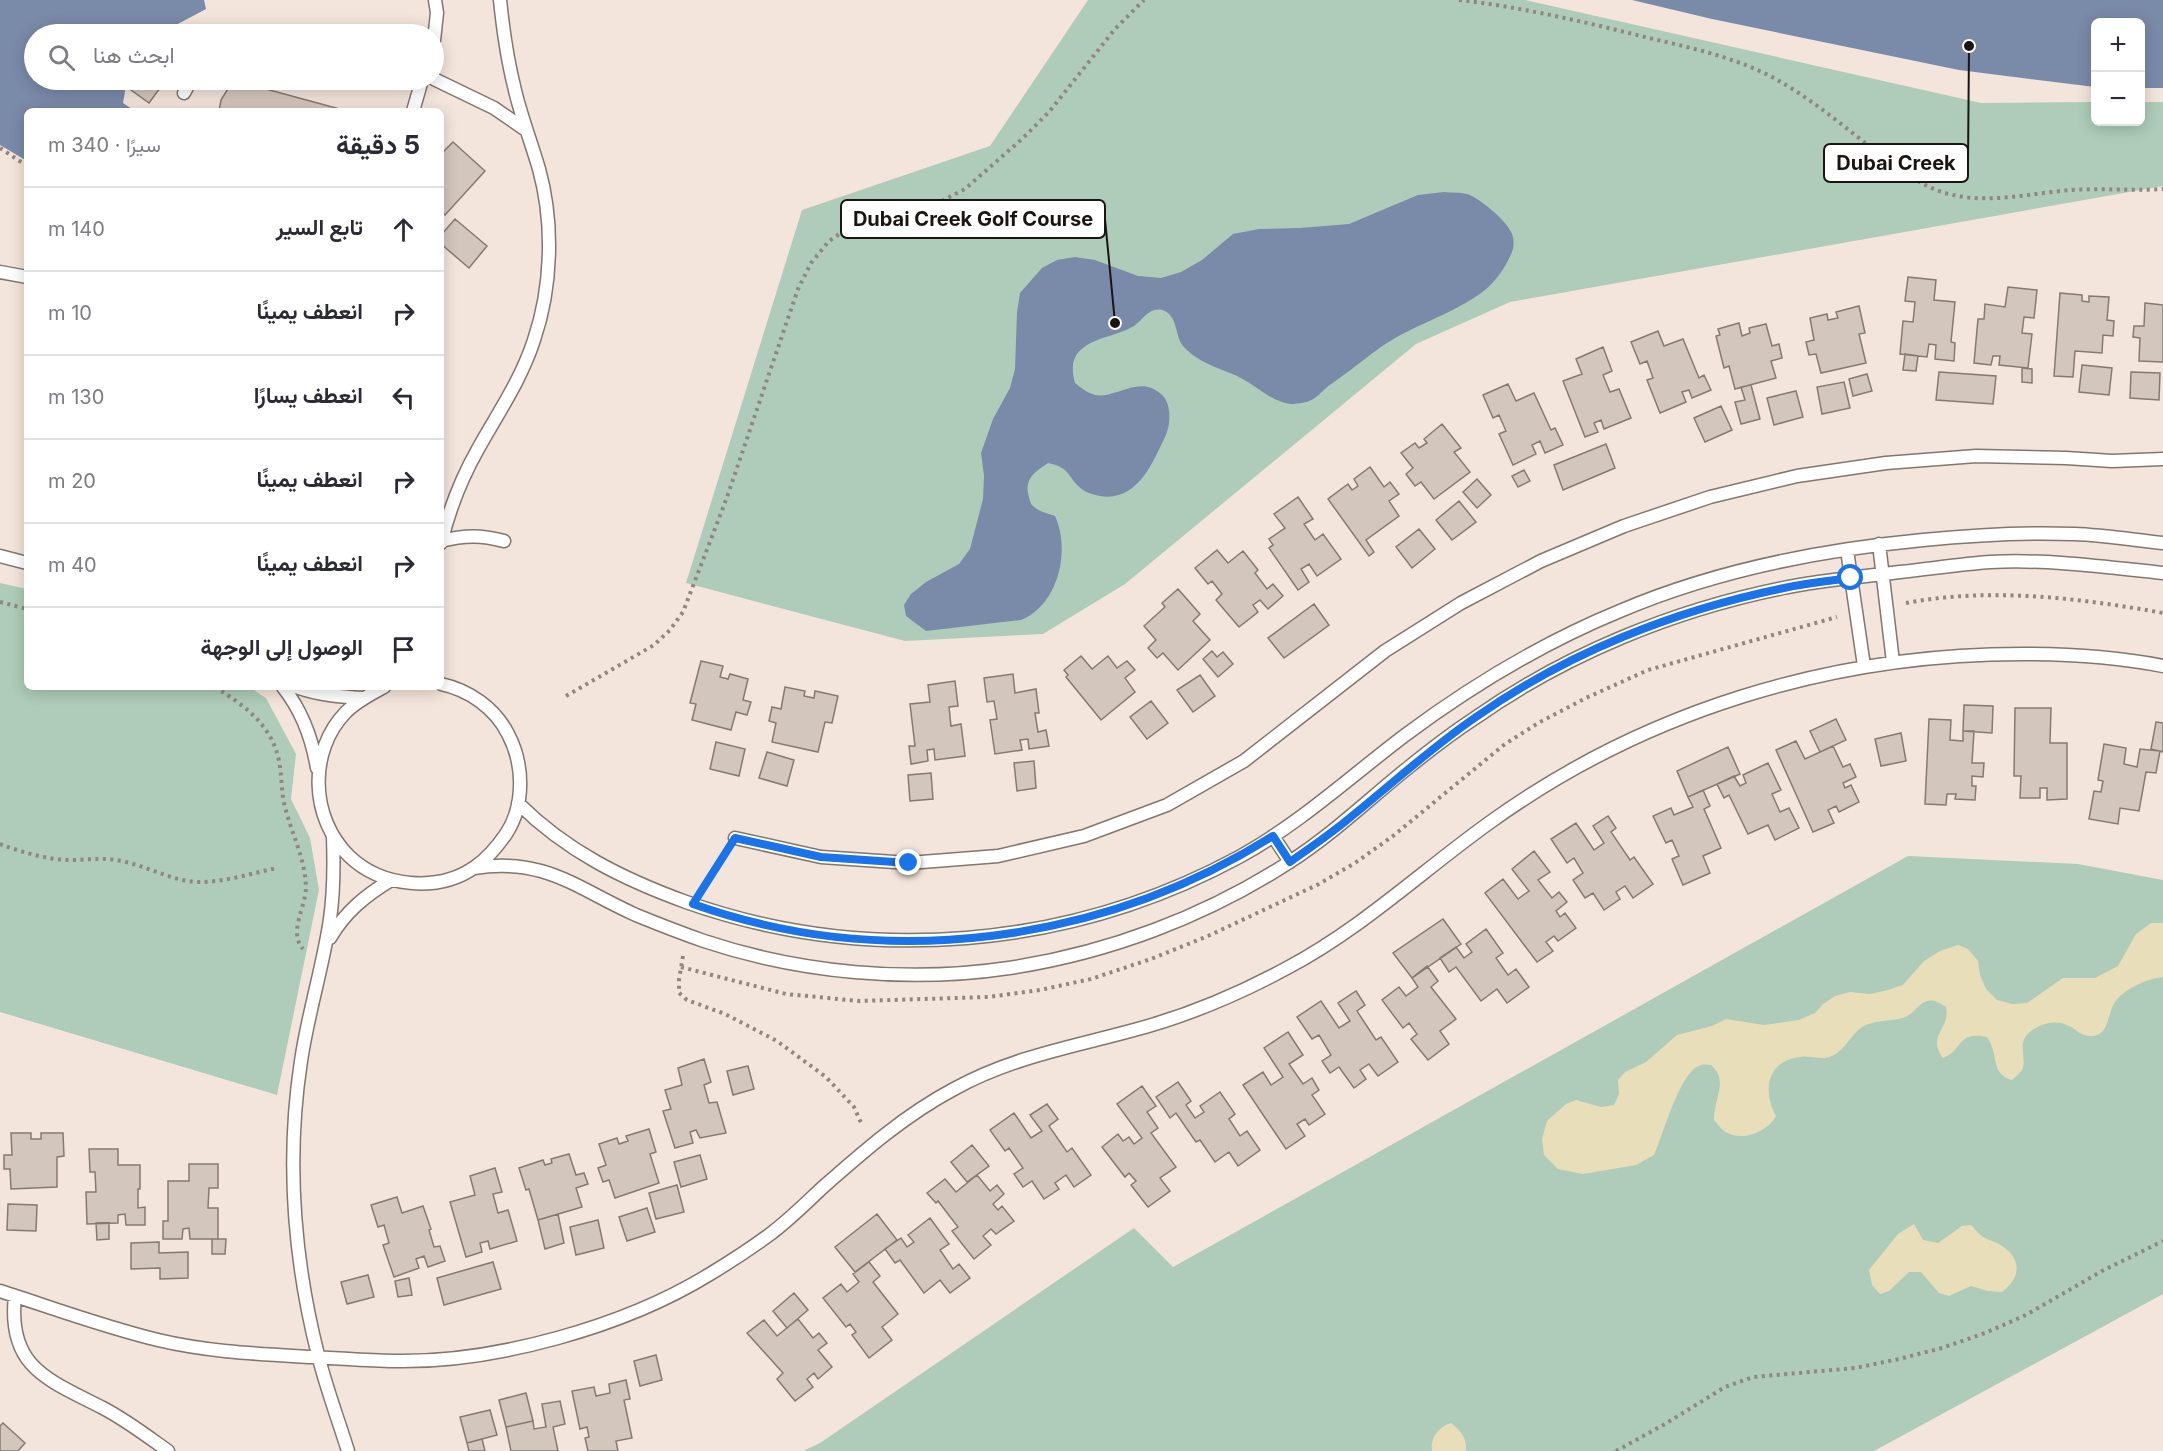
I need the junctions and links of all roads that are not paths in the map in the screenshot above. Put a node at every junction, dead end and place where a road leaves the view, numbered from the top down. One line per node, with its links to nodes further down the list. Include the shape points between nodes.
1 (435, 0): 3 (lane)
2 (500, 0): 9 (lane, via 513,85)
3 (435, 24)
4 (444, 84): 9 (lane, via 494,108)
5 (186, 90): 7 (lane)
6 (419, 90): 8 (lane)
7 (184, 93)
8 (414, 108)
9 (526, 130): 13 (lane, via 547,212 549,255 545,297 535,339 519,379 460,485)
10 (0, 272): 11 (lane)
11 (24, 276)
12 (2163, 459): 36 (lane, via 1976,456 1886,463 1797,476 1710,497 1624,526 1541,561 1461,603 1385,651 1244,761 1167,805 1084,836 998,856 909,863 821,857)
13 (444, 533)
14 (444, 541): 15 (lane, via 472,535)
15 (504, 541)
16 (2163, 543): 17 (lane, via 2077,534 1988,534)
17 (1879, 544): 18 (lane); 22 (lane)
18 (1847, 550): 23 (lane); 34 (lane, via 1782,560 1700,581 1620,610 1544,646 1471,688)
19 (0, 556): 20 (lane)
20 (24, 562)
21 (2163, 573): 22 (lane, via 2080,564 1991,562)
22 (1882, 574): 23 (lane); 24 (lane)
23 (1851, 578): 25 (lane); 37 (lane, via 1784,587 1703,608 1624,636 1548,672 1476,716)
24 (1893, 662): 25 (lane); 26 (lane, via 1977,654 2062,654)
25 (1864, 666): 43 (lane, via 1773,687 1706,708 1631,740 1559,778 1490,822 1360,923 1290,967 1215,1002 1149,1026 1057,1048 958,1086 871,1145 771,1233 704,1278 632,1313 556,1339 478,1355 398,1362)
26 (2163, 666)
27 (444, 685): 33 (lane, via 476,698 494,713 508,733 517,755)
28 (285, 690): 32 (lane, via 305,723)
29 (305, 690): 31 (lane)
30 (379, 690): 31 (lane)
31 (364, 698): 32 (lane, via 346,712 332,731 322,752)
32 (318, 775): 35 (lane, via 324,817)
33 (518, 803): 34 (lane, via 577,851 693,904 787,930 853,939 920,942 987,938 1053,927 1118,909 1180,886); 38 (lane, via 510,828)
34 (1273, 836): 37 (lane)
35 (333, 837): 39 (lane, via 368,871); 40 (lane, via 333,892)
36 (735, 838)
37 (1290, 862): 38 (lane, via 1224,900 1154,931 1081,954 1007,969 930,975 854,972 779,961 705,942 544,871 498,864)
38 (474, 868): 39 (lane, via 434,883)
39 (392, 880): 40 (lane, via 353,908 337,926)
40 (324, 951): 43 (lane, via 300,1063 294,1146 297,1240)
41 (0, 1291): 42 (lane)
42 (15, 1296): 43 (lane, via 164,1341 241,1353); 44 (lane, via 17,1340 42,1377 104,1409)
43 (318, 1357): 45 (lane)
44 (168, 1451)
45 (348, 1451)

